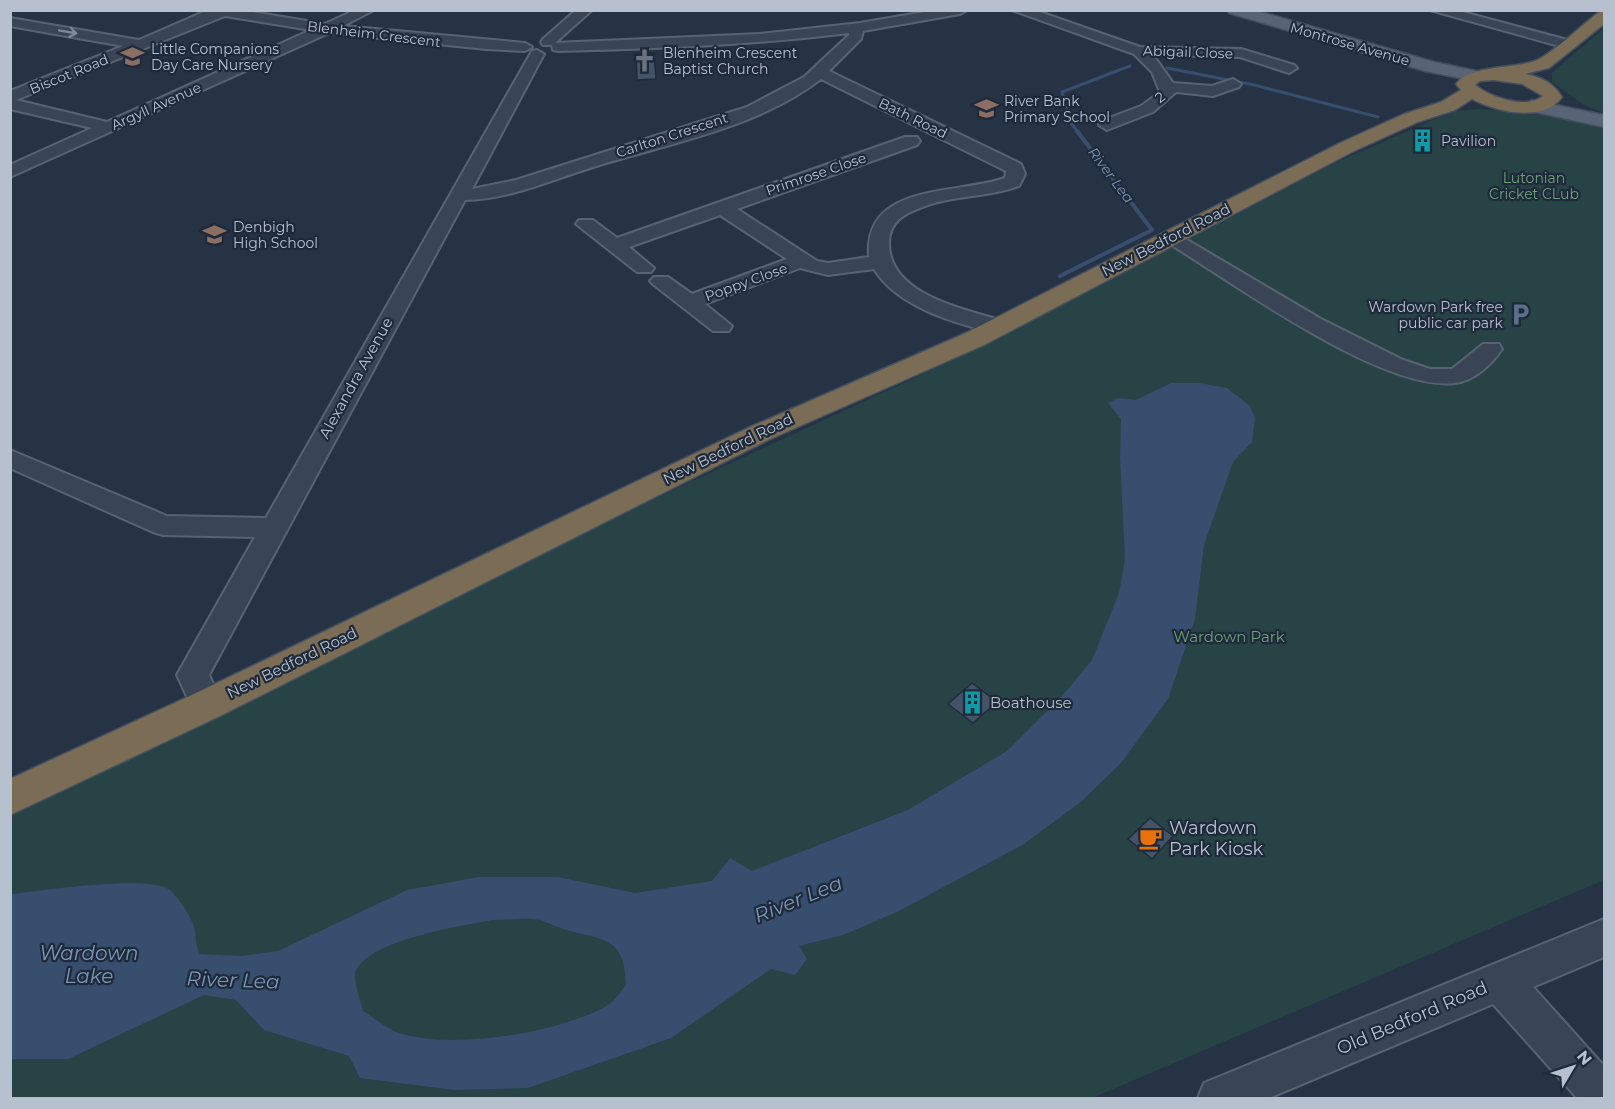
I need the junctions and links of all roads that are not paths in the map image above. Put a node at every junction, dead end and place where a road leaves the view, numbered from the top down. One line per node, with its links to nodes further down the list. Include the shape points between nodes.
1 (367, 10): 12 (street, Argyll Avenue)
2 (585, 10): 15 (street, Alexandra Avenue)
3 (864, 10): 11 (street)
4 (960, 10): 11 (street, Blenheim Crescent)
5 (1019, 10): 16 (street, Abigail Close)
6 (1235, 10): 23 (main road, Montrose Avenue, via 1431,67)
7 (1437, 10): 14 (street)
8 (222, 11): 12 (street, Blenheim Crescent); 13 (street, Biscot Road)
9 (1605, 16): 14 (highway, New Bedford Road)
10 (10, 22): 13 (street, one-way to 13)
11 (862, 27): 15 (street, Blenheim Crescent, via 698,43); 19 (street, Carlton Crescent)
12 (325, 29): 15 (street, Blenheim Crescent, via 405,40); 33 (street, Argyll Avenue)
13 (141, 45): 21 (street, Biscot Road)
14 (1570, 45): 17 (highway, New Bedford Road)
15 (542, 47): 36 (street, Alexandra Avenue)
16 (1139, 51): 18 (street, Abigail Close, via 1241,53); 26 (street, 2, via 1150,60)
17 (1543, 64): 23 (highway, New Bedford Road); 24 (highway)
18 (1289, 68)
19 (819, 72): 36 (street, Carlton Crescent, via 765,103 693,130 500,190); 42 (street, Bath Road, via 1015,168 1012,182 1005,185 944,195 894,213 882,224 878,240)
20 (10, 76): 21 (street)
21 (45, 83): 25 (street, Biscot Road)
22 (1233, 84): 26 (street, via 1213,91)
23 (1471, 86): 24 (highway, via 1517,78); 29 (highway, New Bedford Road); 29 (highway); 39 (highway, New Bedford Road)
24 (1545, 88): 30 (highway, via 1553,97 1551,102); 31 (main road)
25 (10, 97)
26 (1165, 97): 27 (street); 32 (street, 2)
27 (1122, 98)
28 (10, 104): 33 (street)
29 (1508, 105): 30 (highway)
30 (1532, 106): 31 (main road)
31 (1605, 120)
32 (1107, 125)
33 (107, 127): 35 (street, Argyll Avenue)
34 (911, 141): 37 (street, Primrose Close)
35 (10, 172)
36 (460, 195): 48 (street, Alexandra Avenue)
37 (722, 207): 40 (street, Primrose Close); 41 (street)
38 (586, 224): 40 (street)
39 (1172, 237): 45 (highway, New Bedford Road); 46 (street, via 1310,322 1388,363 1431,378 1454,377 1466,372)
40 (614, 246): 43 (street)
41 (801, 261): 42 (street, via 828,268); 43 (street, Poppy Close)
42 (880, 262): 45 (street, via 892,280 913,296)
43 (690, 302): 44 (street)
44 (721, 326)
45 (998, 327): 49 (highway, New Bedford Road, via 758,434)
46 (1491, 349)
47 (10, 458): 48 (street, via 163,525)
48 (272, 528): 49 (street, Alexandra Avenue, via 193,675)
49 (207, 705): 50 (highway, New Bedford Road)
50 (10, 798)
51 (1605, 938): 52 (street, Old Bedford Road)
52 (1500, 981): 53 (street); 54 (street, Old Bedford Road)
53 (1605, 1097)
54 (1219, 1098)

